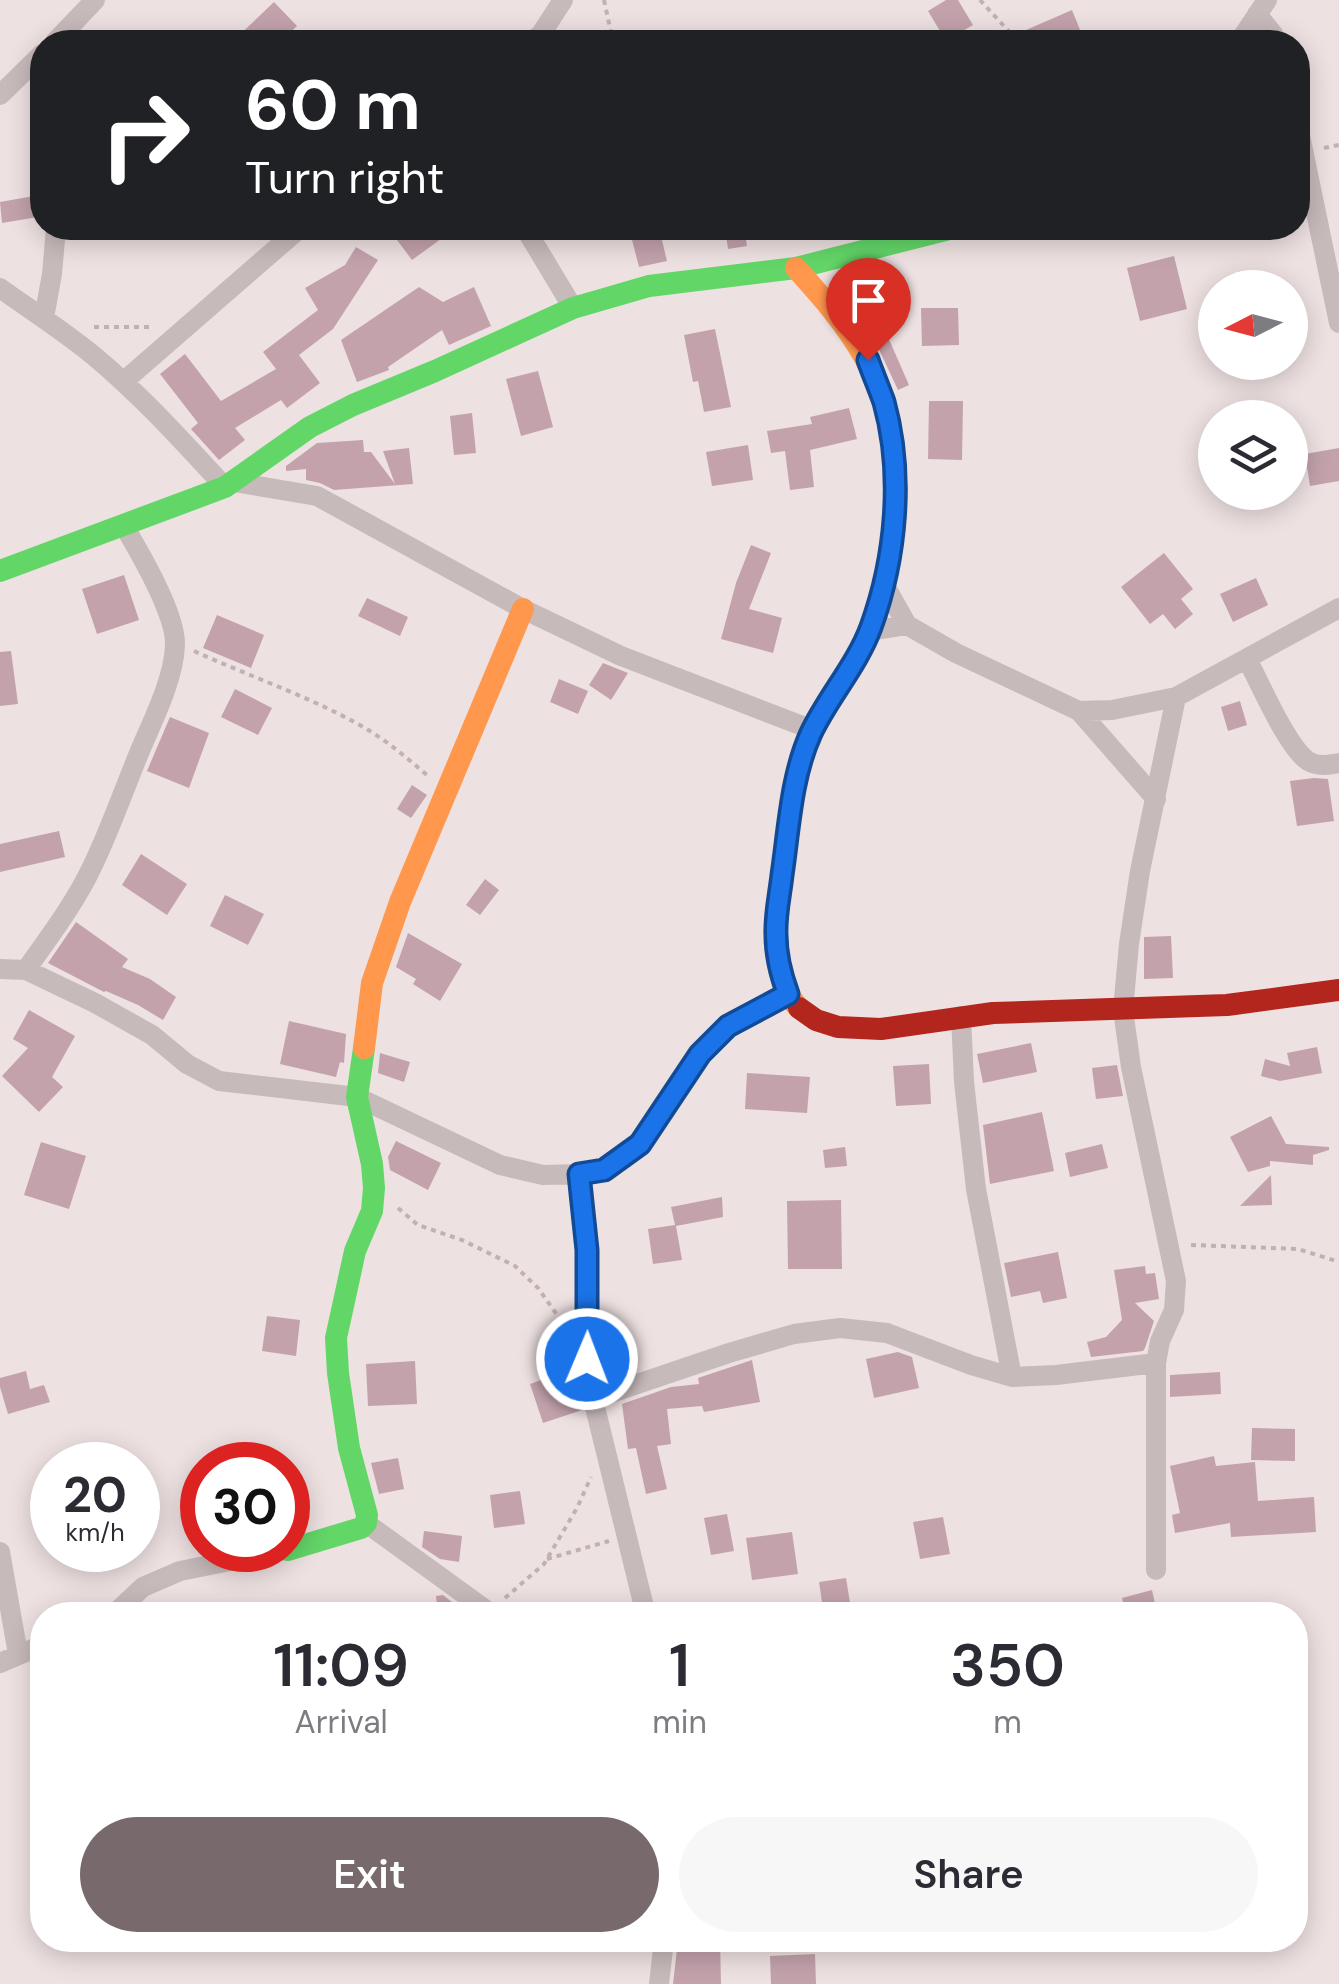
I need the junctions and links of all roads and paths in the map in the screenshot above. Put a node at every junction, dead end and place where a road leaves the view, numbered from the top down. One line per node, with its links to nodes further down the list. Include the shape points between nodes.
1 (95, 0): 6 (street)
2 (564, 0): 7 (street)
3 (604, 0): 8 (path)
4 (980, 0): 9 (path)
5 (1262, 7): 10 (street)
6 (70, 30)
7 (544, 30)
8 (610, 30)
9 (1008, 30)
10 (1247, 30)
11 (30, 66): 12 (street)
12 (0, 95)
13 (1310, 184): 23 (street)
14 (55, 240): 21 (street)
15 (286, 240): 22 (street)
16 (532, 240): 20 (street)
17 (909, 240): 18 (street)
18 (796, 268): 20 (street, via 649,286); 29 (street, via 868,360 884,402 894,464)
19 (0, 289): 21 (street)
20 (573, 308): 26 (street, via 310,427)
21 (44, 318): 24 (street)
22 (189, 324): 24 (path); 25 (street)
23 (1339, 324)
24 (65, 332): 25 (street)
25 (123, 382): 26 (street)
26 (229, 485): 27 (street); 31 (street, via 318,496)
27 (124, 526): 28 (street); 34 (street)
28 (0, 571)
29 (884, 584): 32 (street); 33 (street)
30 (1339, 608): 35 (street)
31 (522, 609): 38 (street, via 621,656); 40 (street)
32 (907, 625): 33 (street); 37 (street)
33 (870, 631): 38 (street)
34 (175, 642): 40 (path, via 366,729); 43 (street, via 160,702 91,868)
35 (1247, 659): 36 (street); 39 (street, via 1293,744 1310,762)
36 (1176, 697): 37 (street); 41 (street)
37 (1079, 712): 41 (street)
38 (813, 730): 45 (street, via 790,816 776,934)
39 (1339, 763)
40 (446, 791): 48 (street, via 372,983)
41 (1156, 799): 46 (street, via 1131,926)
42 (0, 969): 43 (street)
43 (26, 970): 48 (street, via 95,1002 219,1081)
44 (1339, 990): 46 (street)
45 (788, 994): 47 (street, via 822,1024 844,1028); 49 (street, via 728,1026 700,1054 640,1144 604,1170)
46 (1123, 1010): 47 (street); 51 (street)
47 (961, 1016): 55 (street, via 976,1188)
48 (357, 1097): 49 (street, via 500,1165 543,1175); 50 (street)
49 (579, 1174): 53 (street)
50 (374, 1188): 53 (path, via 418,1225 515,1266); 58 (street, via 336,1338)
51 (1168, 1244): 52 (path, via 1298,1249); 54 (street, via 1174,1310)
52 (1339, 1262)
53 (587, 1359): 56 (street)
54 (1156, 1363): 55 (street); 64 (street)
55 (1012, 1377): 56 (street, via 887,1333 840,1328 729,1352)
56 (593, 1400): 57 (street)
57 (604, 1445): 59 (street); 62 (path)
58 (366, 1523): 60 (street); 66 (street)
59 (627, 1535): 62 (path); 68 (street)
60 (310, 1545)
61 (0, 1552): 69 (street)
62 (547, 1559): 67 (path)
63 (180, 1570): 65 (street)
64 (1156, 1570)
65 (127, 1602)
66 (475, 1602)
67 (503, 1602)
68 (643, 1602)
69 (9, 1659)
70 (663, 1952): 71 (street)
71 (659, 1984)

